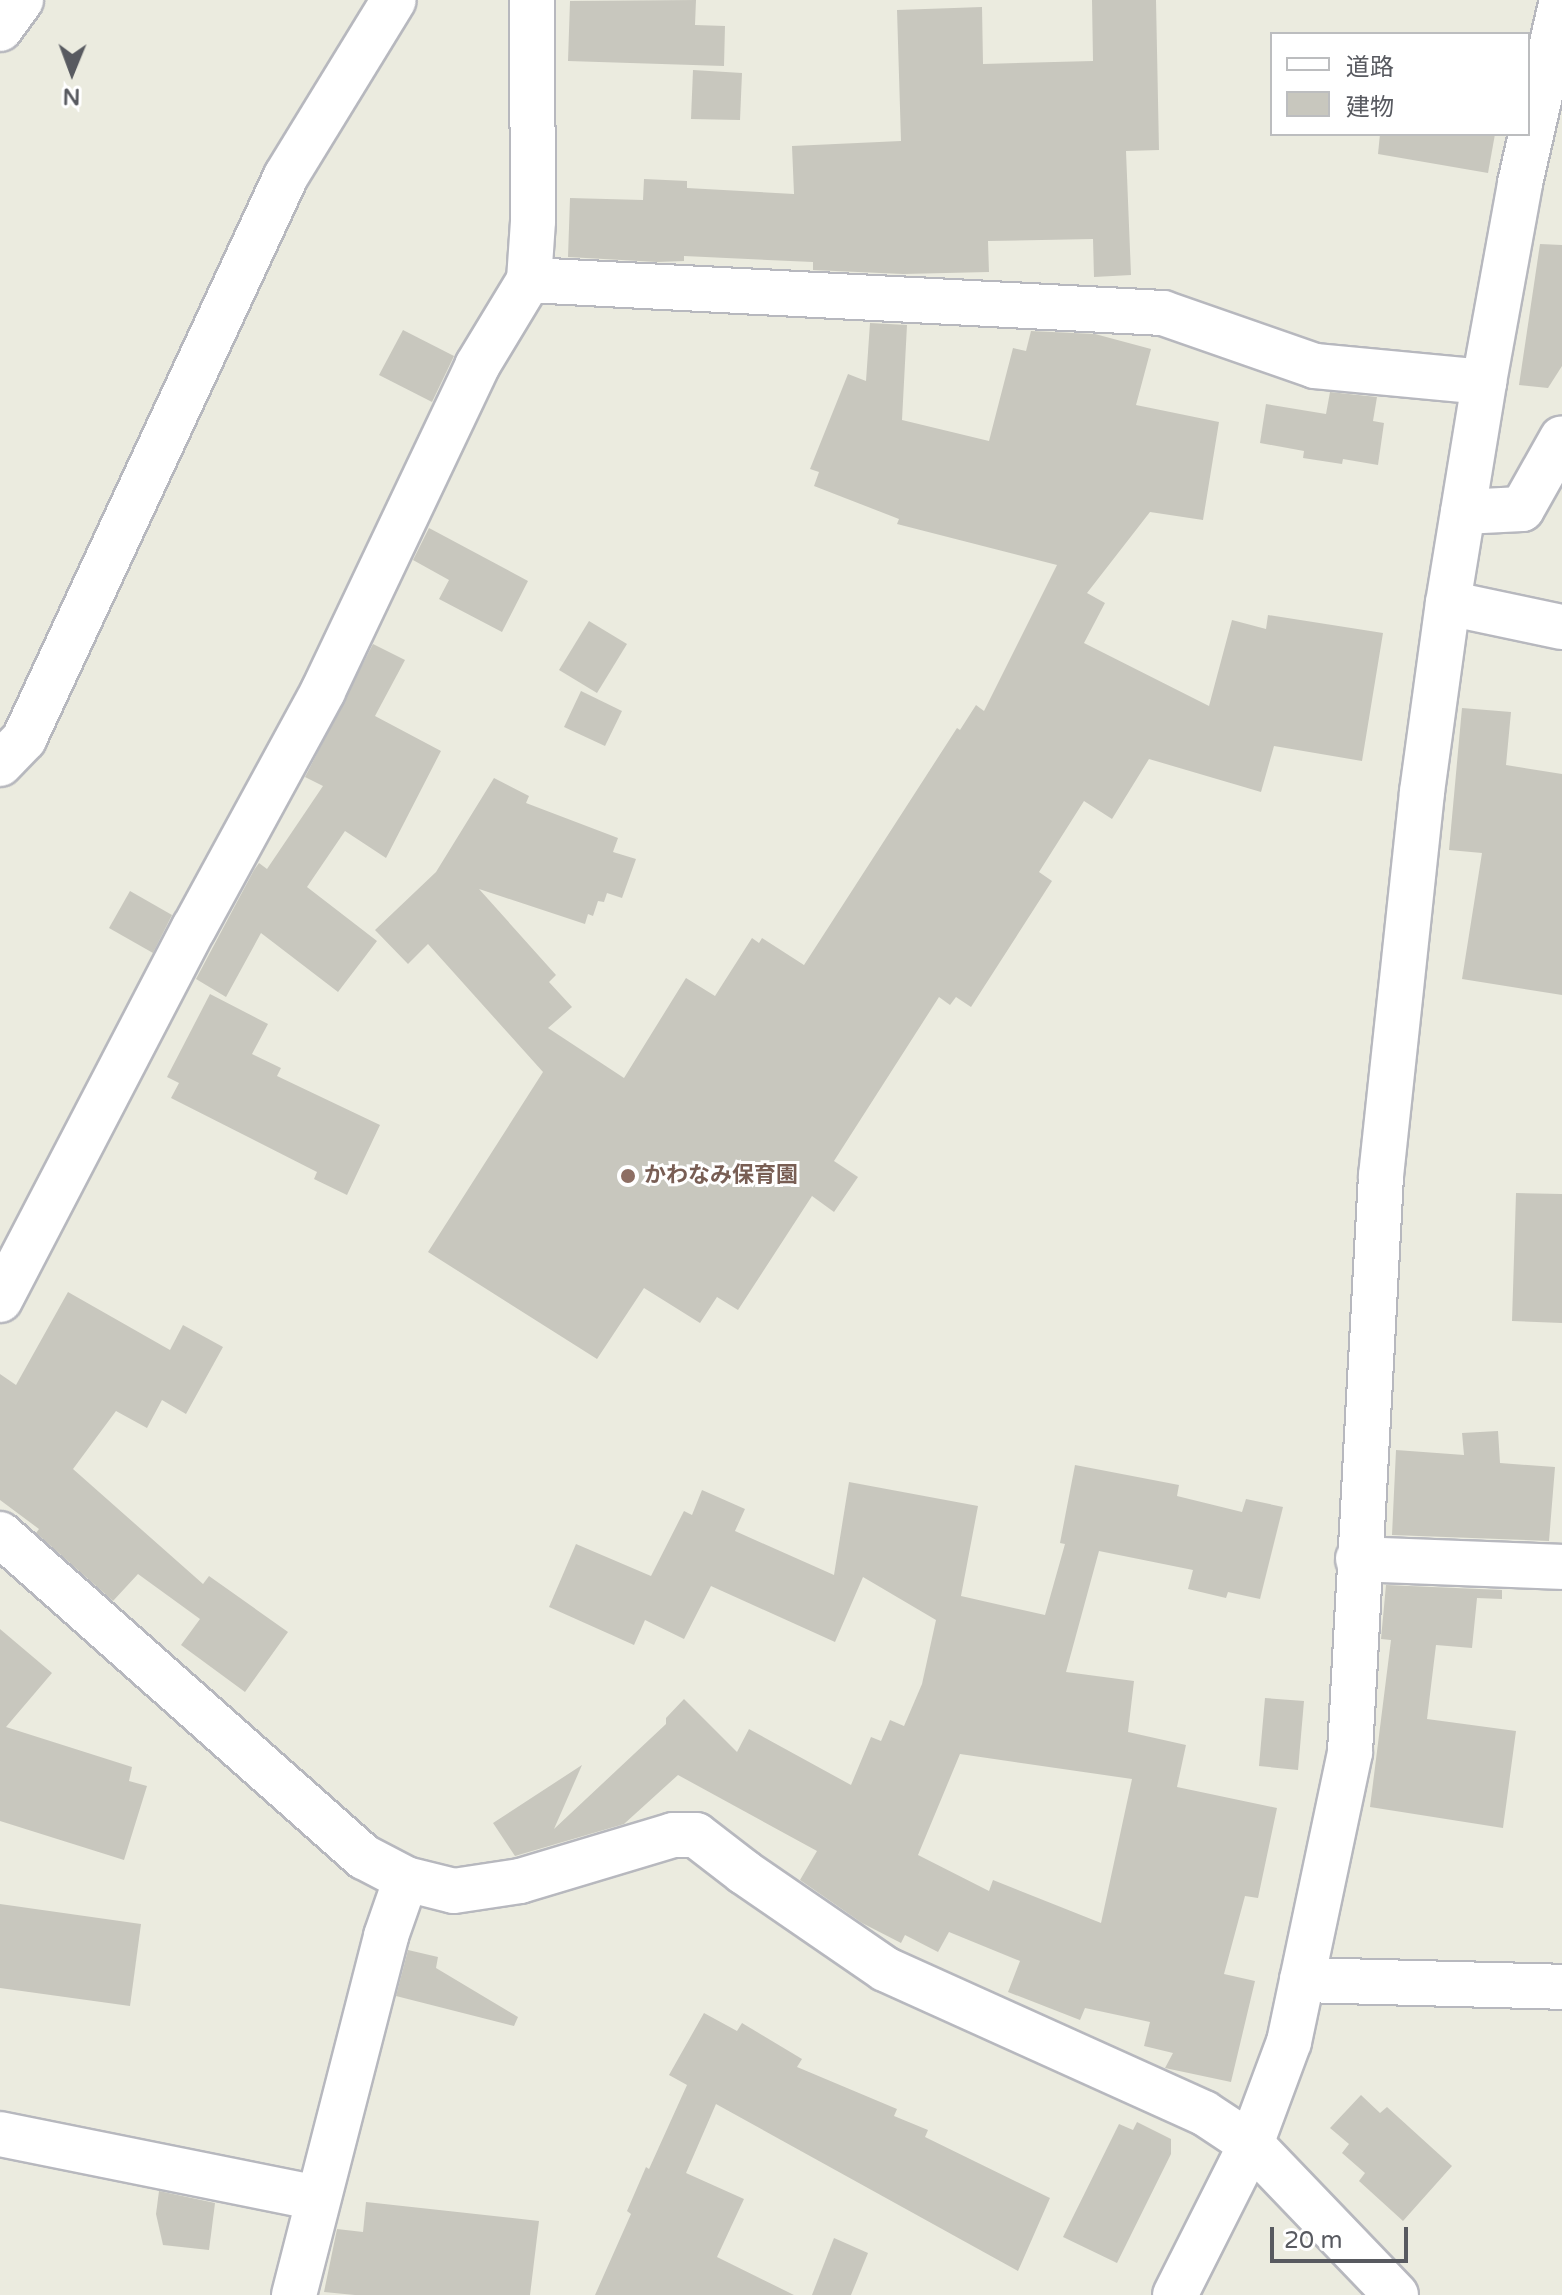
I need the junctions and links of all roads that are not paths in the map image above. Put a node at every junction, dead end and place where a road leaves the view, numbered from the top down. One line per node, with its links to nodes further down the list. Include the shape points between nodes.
1 (21, 0): 5 (street)
2 (394, 0): 12 (street, via 286,176 24,739)
3 (532, 0): 6 (street)
4 (1562, 0): 7 (street, via 1520,183)
5 (0, 29)
6 (529, 280): 7 (street, via 1163,313 1315,366); 13 (street, via 477,366 323,691)
7 (1484, 382): 9 (street)
8 (1562, 438): 9 (street, via 1522,509)
9 (1463, 512): 10 (street)
10 (1448, 603): 11 (street); 15 (street, via 1381,1176)
11 (1562, 627)
12 (0, 764)
13 (0, 1300)
14 (0, 1534): 17 (street, via 364,1857)
15 (1358, 1559): 16 (street); 18 (street, via 1350,1752)
16 (1562, 1567)
17 (406, 1879): 21 (street, via 454,1891 520,1881 673,1835 696,1835 885,1969 1204,2113); 22 (street, via 386,1936)
18 (1302, 1980): 19 (street); 21 (street, via 1289,2042)
19 (1562, 1987)
20 (0, 2134): 22 (street)
21 (1251, 2144): 24 (street); 25 (street)
22 (318, 2198): 23 (street)
23 (294, 2295)
24 (1175, 2295)
25 (1396, 2295)

